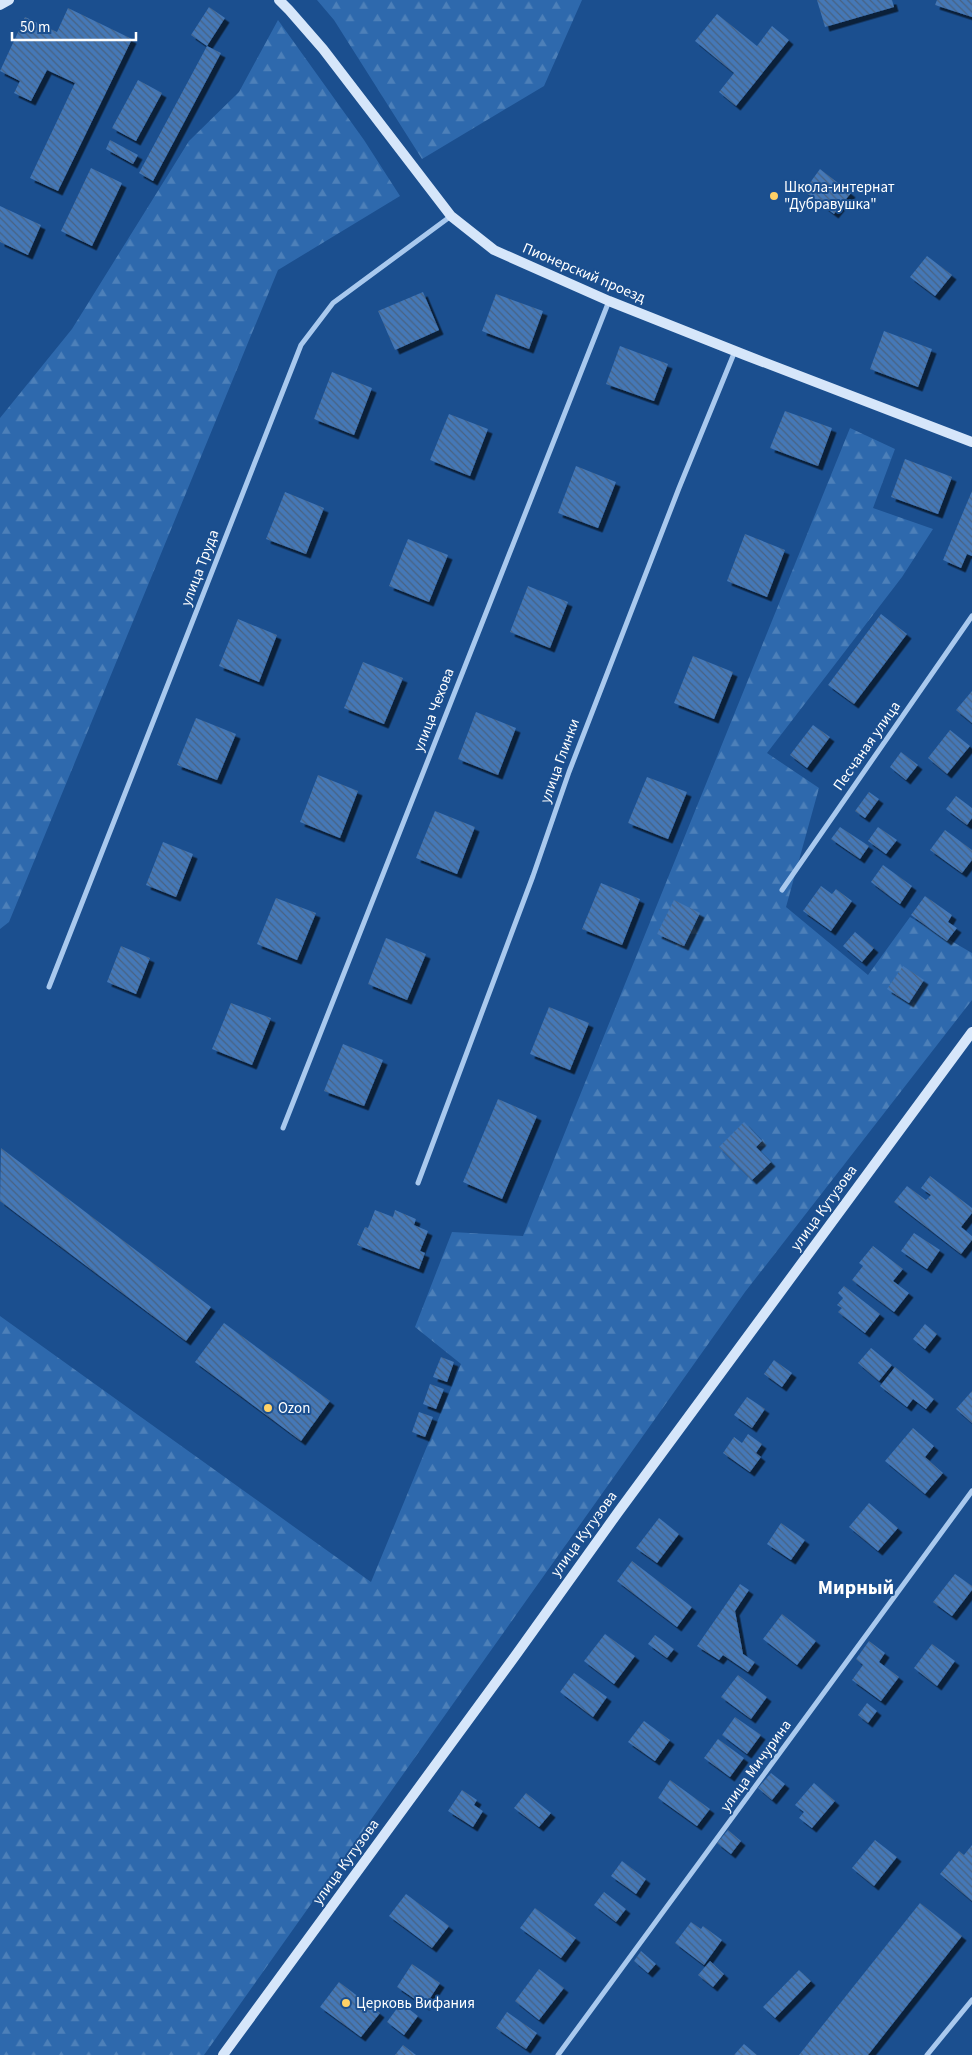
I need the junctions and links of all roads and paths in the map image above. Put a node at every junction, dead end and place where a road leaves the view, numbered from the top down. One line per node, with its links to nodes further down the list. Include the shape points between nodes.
1 (9, 0): 3 (main road)
2 (279, 0): 4 (main road, Пионерский проезд, via 323,49)
3 (0, 5)
4 (451, 216): 5 (main road, Пионерский проезд, via 494,250); 10 (street, улица Труда, via 333,303 301,345)
5 (609, 301): 6 (main road, Пионерский проезд); 12 (street, улица Чехова)
6 (735, 351): 7 (main road, Пионерский проезд); 13 (street, улица Глинки, via 572,763)
7 (972, 442)
8 (972, 616): 9 (street, Песчаная улица)
9 (782, 890)
10 (49, 987)
11 (972, 1032): 16 (main road, улица Кутузова)
12 (283, 1128)
13 (418, 1183)
14 (972, 1490): 17 (street, улица Мичурина)
15 (972, 2000): 18 (street)
16 (223, 2055)
17 (558, 2055)
18 (928, 2055)

